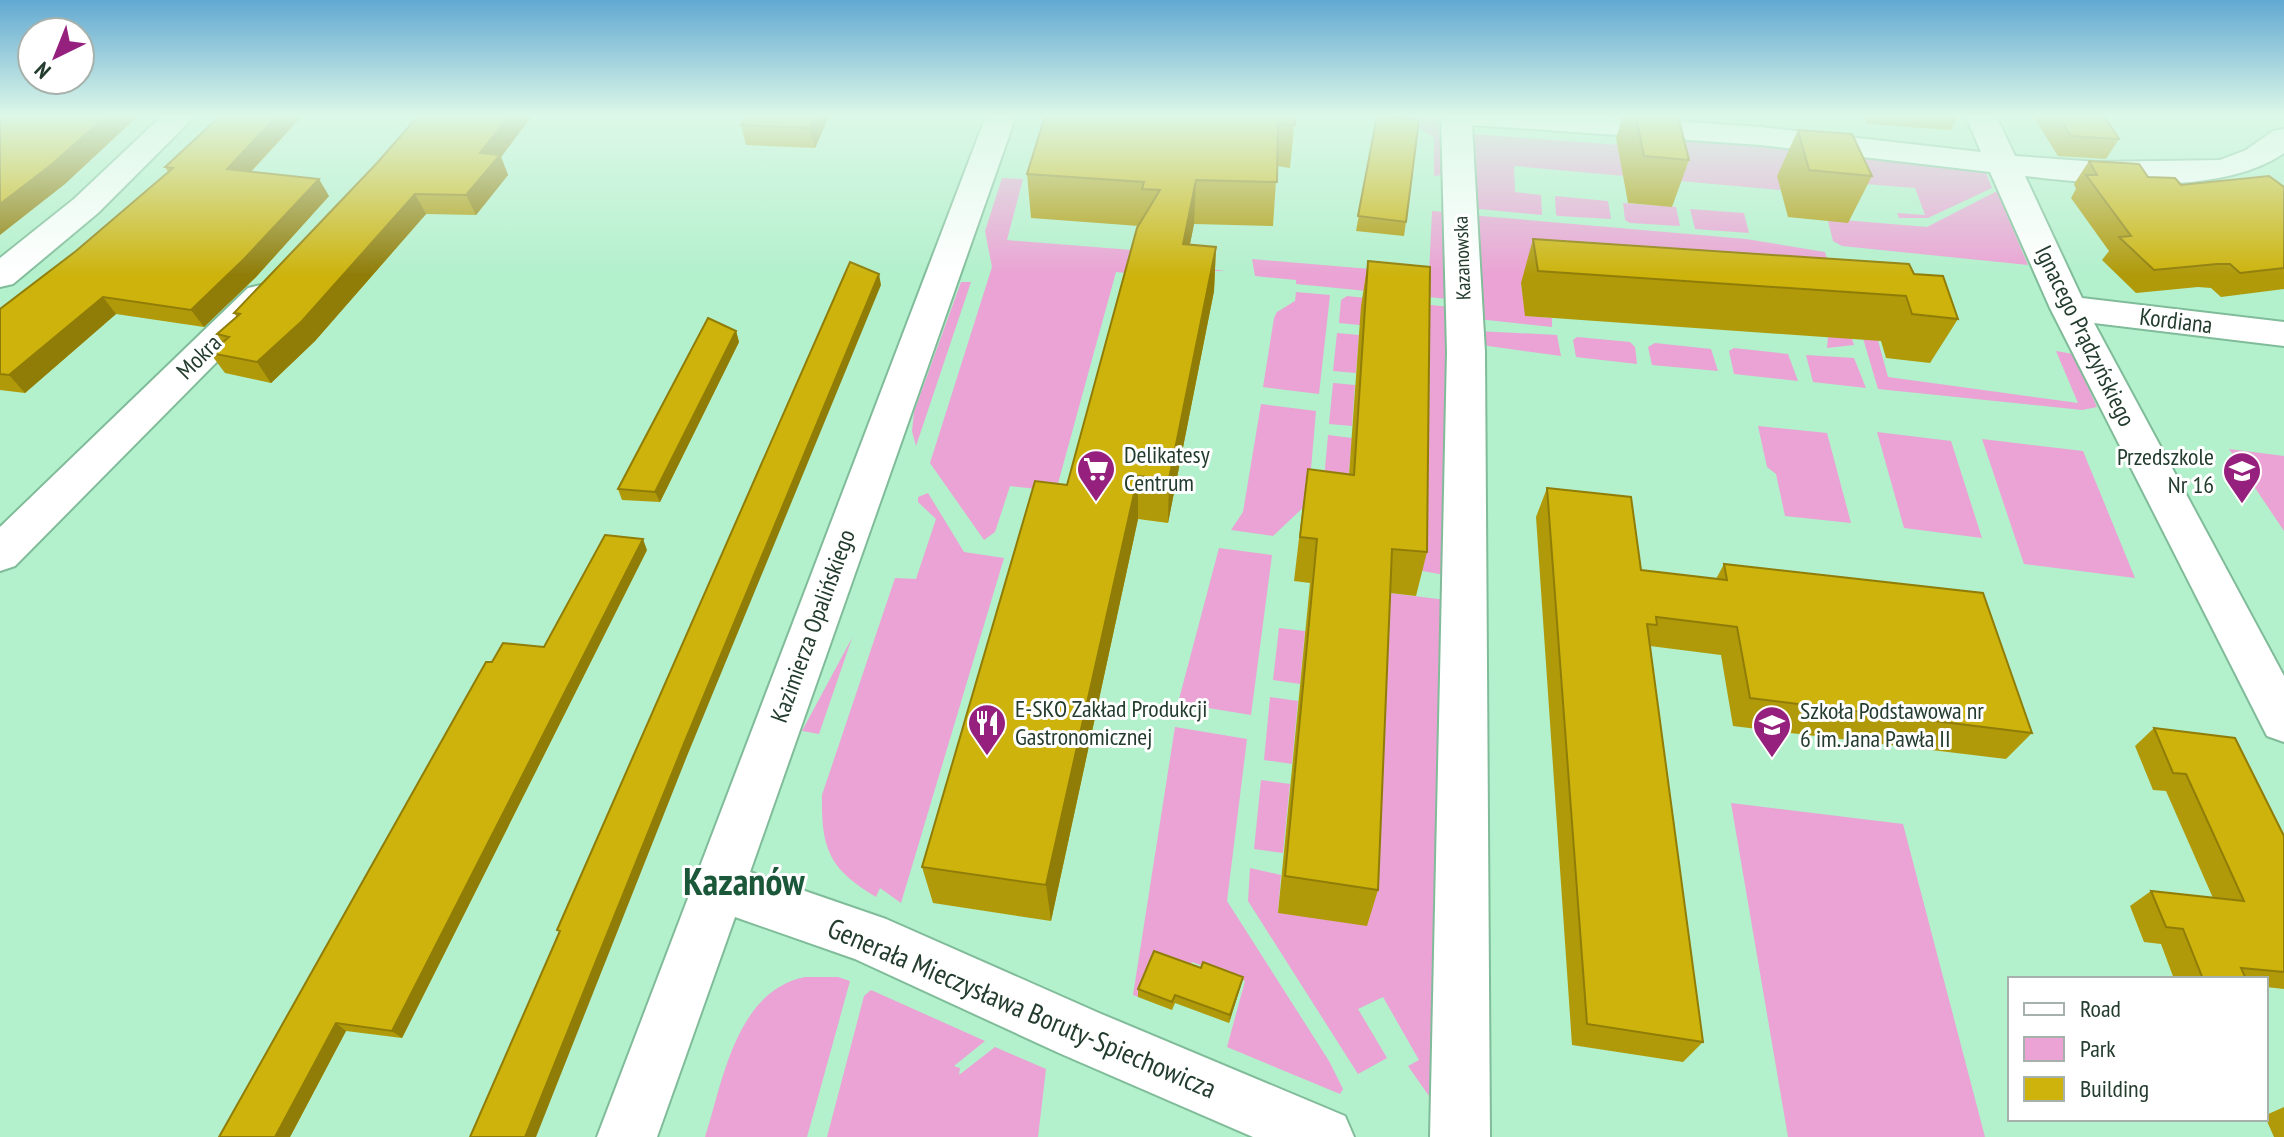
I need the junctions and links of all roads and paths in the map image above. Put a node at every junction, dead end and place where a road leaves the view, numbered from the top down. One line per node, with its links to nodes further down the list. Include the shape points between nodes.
1 (125, 169): 8 (street)
2 (981, 169): 13 (street, Kazimierza Opalińskiego)
3 (1458, 169): 16 (street, Kazanowska, via 1466,352)
4 (2006, 169): 9 (street, Ignacego Prądzyńskiego)
5 (2063, 169): 6 (street)
6 (2218, 169)
7 (285, 273): 11 (street, Mokra)
8 (0, 276)
9 (2068, 308): 10 (street, Kordiana); 12 (street, Ignacego Prądzyńskiego)
10 (2284, 334)
11 (0, 554)
12 (2284, 722)
13 (717, 886): 14 (street, Kazimierza Opalińskiego); 15 (street, Generała Mieczysława Boruty-Spiechowicza, via 867,937)
14 (627, 1137)
15 (1324, 1137)
16 (1460, 1137)

